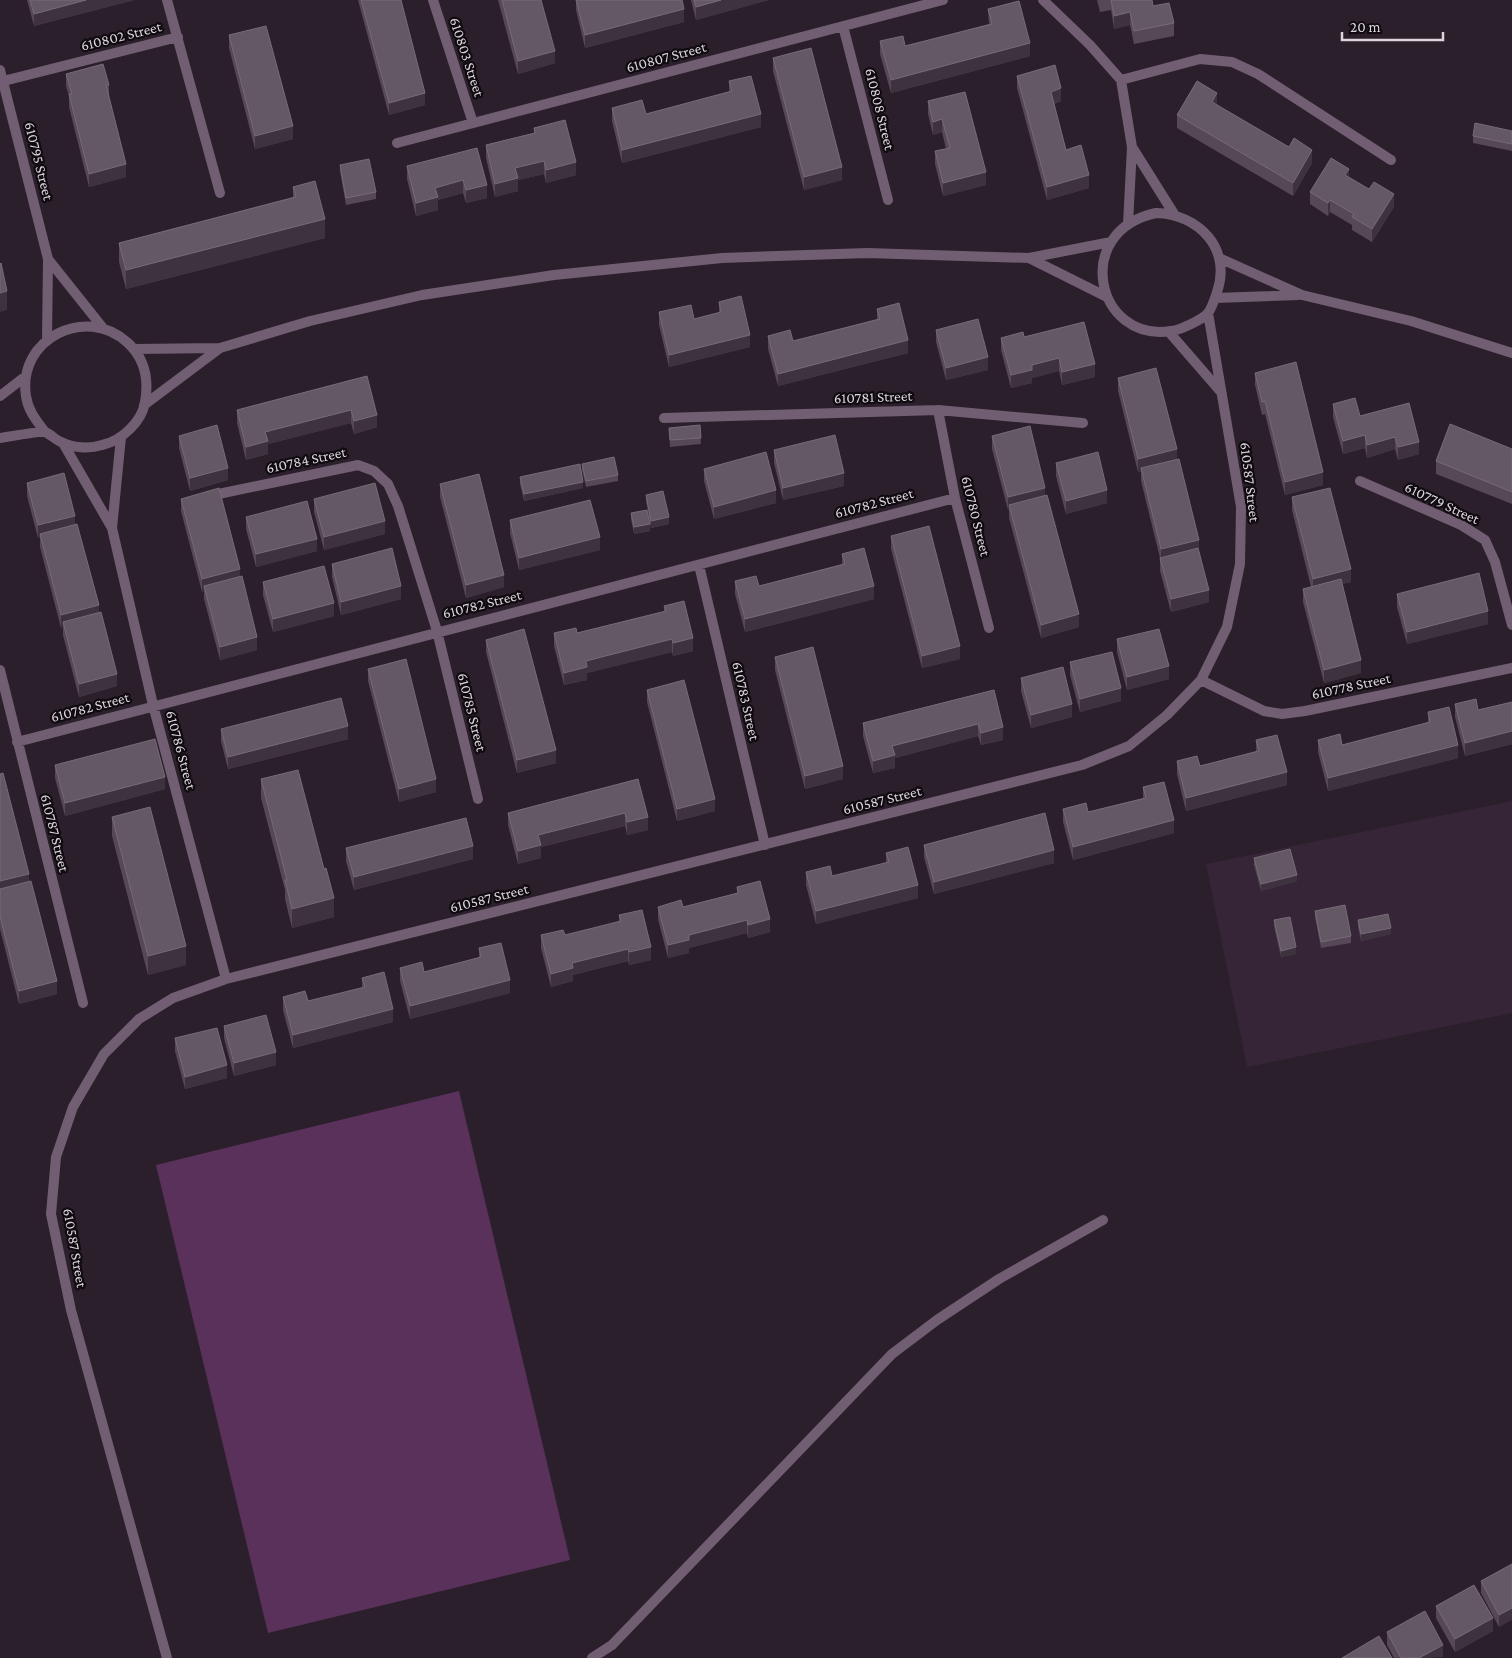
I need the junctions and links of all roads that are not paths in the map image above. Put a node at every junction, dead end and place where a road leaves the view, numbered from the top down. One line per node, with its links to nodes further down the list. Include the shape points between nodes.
1 (167, 0): 6 (street)
2 (433, 0): 10 (street, 610803 Street)
3 (943, 0): 5 (street, 610807 Street)
4 (1043, 0): 8 (street, via 1090,45)
5 (843, 26): 10 (street, 610807 Street); 15 (street, 610808 Street)
6 (178, 37): 9 (street, 610802 Street); 14 (street, 610802 Street)
7 (0, 70): 9 (street, 610795 Street)
8 (1120, 80): 12 (street); 13 (street, via 1200,58 1232,62 1258,74)
9 (2, 81): 21 (street, 610795 Street)
10 (473, 122): 11 (street, 610807 Street)
11 (397, 143)
12 (1132, 147): 16 (street); 17 (street)
13 (1391, 160)
14 (220, 193)
15 (888, 200)
16 (1174, 214): 17 (street, via 1156,213); 20 (street, via 1186,218 1207,234)
17 (1128, 224): 18 (street)
18 (1111, 242): 19 (street); 23 (street, via 1102,268)
19 (1029, 258): 23 (street); 29 (street, via 819,254 722,258 554,275 422,294 310,321)
20 (1219, 258): 22 (street); 24 (street, via 1220,285)
21 (48, 259): 26 (street); 28 (street)
22 (1302, 294): 24 (street); 31 (street, via 1411,321)
23 (1107, 296): 27 (street, via 1119,314 1136,327)
24 (1215, 298): 25 (street)
25 (1208, 313): 27 (street, via 1182,329); 33 (street, 610587 Street)
26 (103, 328): 28 (street, via 84,326 65,330); 30 (street, via 121,336)
27 (1169, 332): 33 (street)
28 (47, 340): 32 (street, via 34,356)
29 (220, 348): 30 (street); 35 (street)
30 (135, 349): 35 (street, via 144,366 148,386)
31 (1512, 353)
32 (26, 376): 34 (street); 39 (street, via 26,396 32,416)
33 (1222, 393): 53 (street, 610587 Street, via 1241,507 1240,564 1227,627)
34 (0, 396)
35 (144, 405): 40 (street, via 135,423)
36 (938, 410): 37 (street, 610781 Street); 38 (street, 610781 Street); 45 (street, 610780 Street)
37 (664, 418)
38 (1083, 424)
39 (45, 432): 41 (street); 42 (street)
40 (121, 437): 42 (street, via 103,445 83,448); 46 (street)
41 (0, 438)
42 (63, 443): 46 (street)
43 (1360, 481): 48 (street, 610779 Street, via 1462,525 1485,540 1495,562)
44 (200, 498): 50 (street, 610784 Street, via 358,465 374,471 388,484 398,506)
45 (955, 498): 47 (street, 610782 Street); 49 (street, 610780 Street)
46 (112, 528): 54 (street, 610786 Street)
47 (699, 565): 50 (street, 610782 Street); 57 (street, 610783 Street)
48 (1512, 625)
49 (989, 628)
50 (437, 632): 54 (street, 610782 Street); 56 (street, 610785 Street)
51 (1512, 668): 53 (street, 610778 Street, via 1282,714 1264,711)
52 (0, 670): 55 (street, 610787 Street)
53 (1201, 680): 57 (street, 610587 Street, via 1129,746 1082,765)
54 (153, 705): 55 (street, 610782 Street); 58 (street, 610786 Street)
55 (17, 742): 59 (street, 610787 Street)
56 (478, 799)
57 (765, 845): 58 (street, 610587 Street)
58 (226, 979): 61 (street, 610587 Street, via 173,998 140,1019 104,1054 73,1107 56,1156 51,1214 71,1310)
59 (83, 1003)
60 (1103, 1220): 62 (street, via 999,1279 892,1354 612,1645)
61 (167, 1658)
62 (592, 1658)

